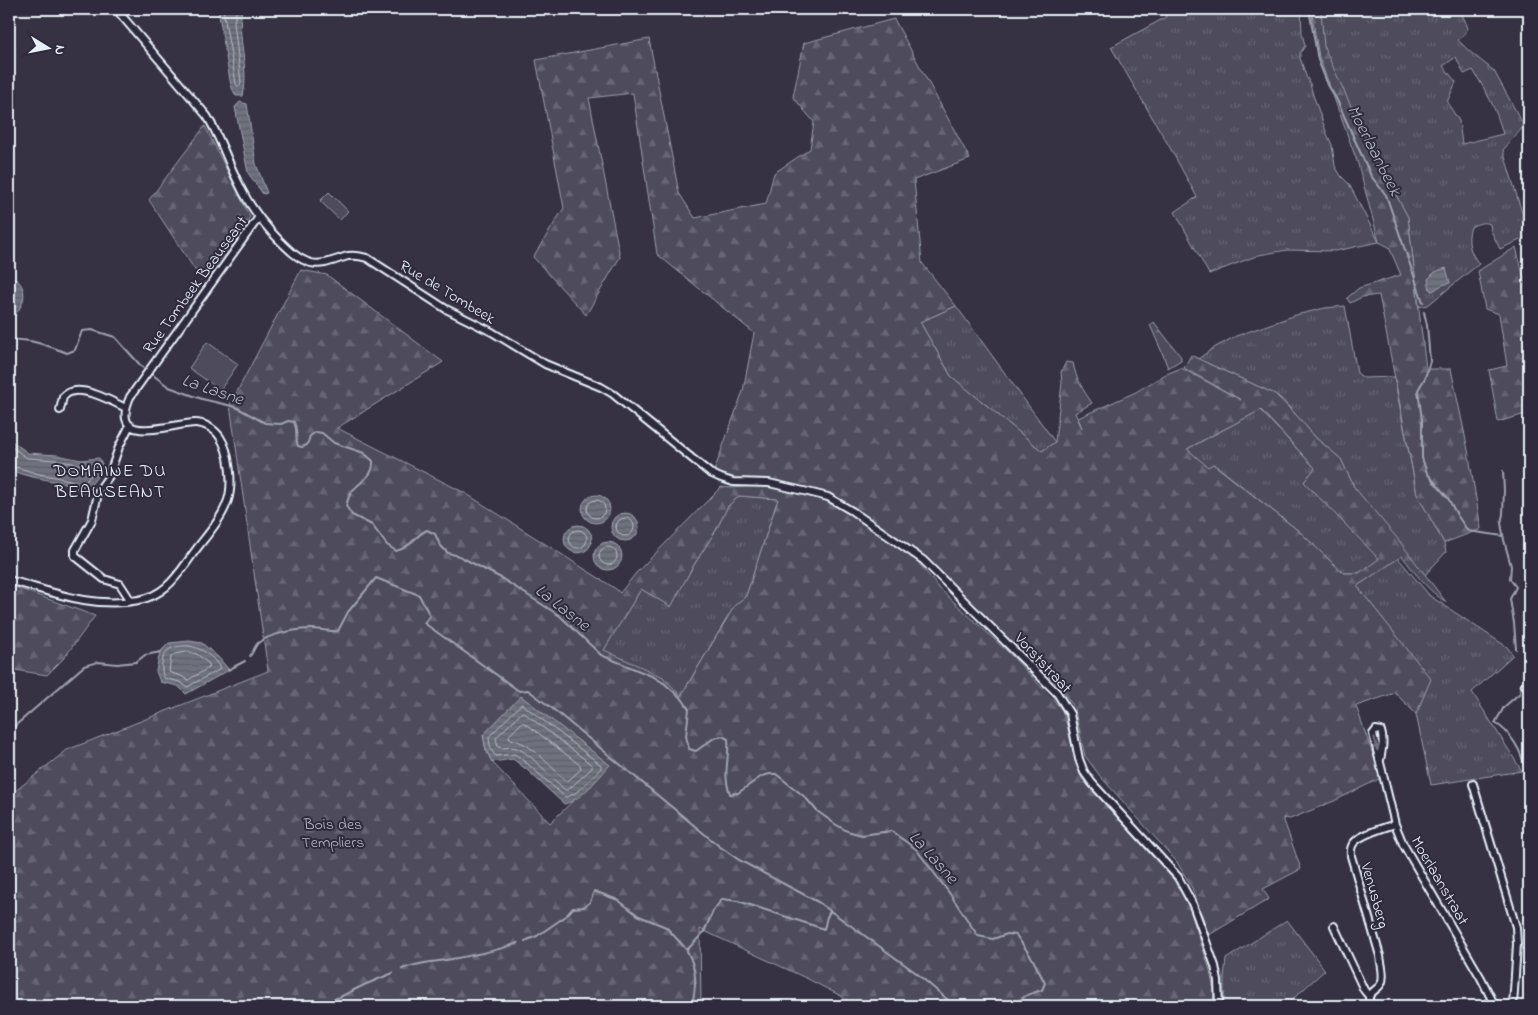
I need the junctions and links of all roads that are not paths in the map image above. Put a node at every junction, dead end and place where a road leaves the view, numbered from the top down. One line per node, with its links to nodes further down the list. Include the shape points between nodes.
1 (116, 9): 2 (street, Rue de Tombeek, via 207,116 238,184)
2 (259, 217): 3 (street, Rue Tombeek Beauseant, via 130,397); 6 (street, Rue de Tombeek, via 299,258 310,263 349,256 367,258 446,309 545,364 613,394 710,472 722,478 733,482 769,483 828,497)
3 (126, 408): 4 (street, via 96,394 70,392 63,397); 5 (street)
4 (60, 410)
5 (130, 425): 8 (street, via 109,476 99,490 92,520 75,550 75,556 104,579 120,584); 8 (street, via 146,430 196,423 209,427 221,437 230,477 224,509 178,574 155,594)
6 (852, 511): 14 (street, Vorststraat, via 923,560 1058,693 1070,714 1084,772 1178,877 1194,904 1215,966)
7 (9, 580): 8 (street, via 98,603)
8 (132, 601)
9 (1380, 760): 11 (street, Moerlaanstraat)
10 (1473, 784): 17 (street, via 1516,927)
11 (1395, 824): 13 (street, Venusberg, via 1363,837 1353,844 1351,850 1382,968 1381,984); 16 (street, Moerlaanstraat, via 1403,844)
12 (1334, 926): 13 (street)
13 (1369, 996): 15 (street)
14 (1219, 1006)
15 (1372, 1006)
16 (1495, 1006)
17 (1513, 1006)

